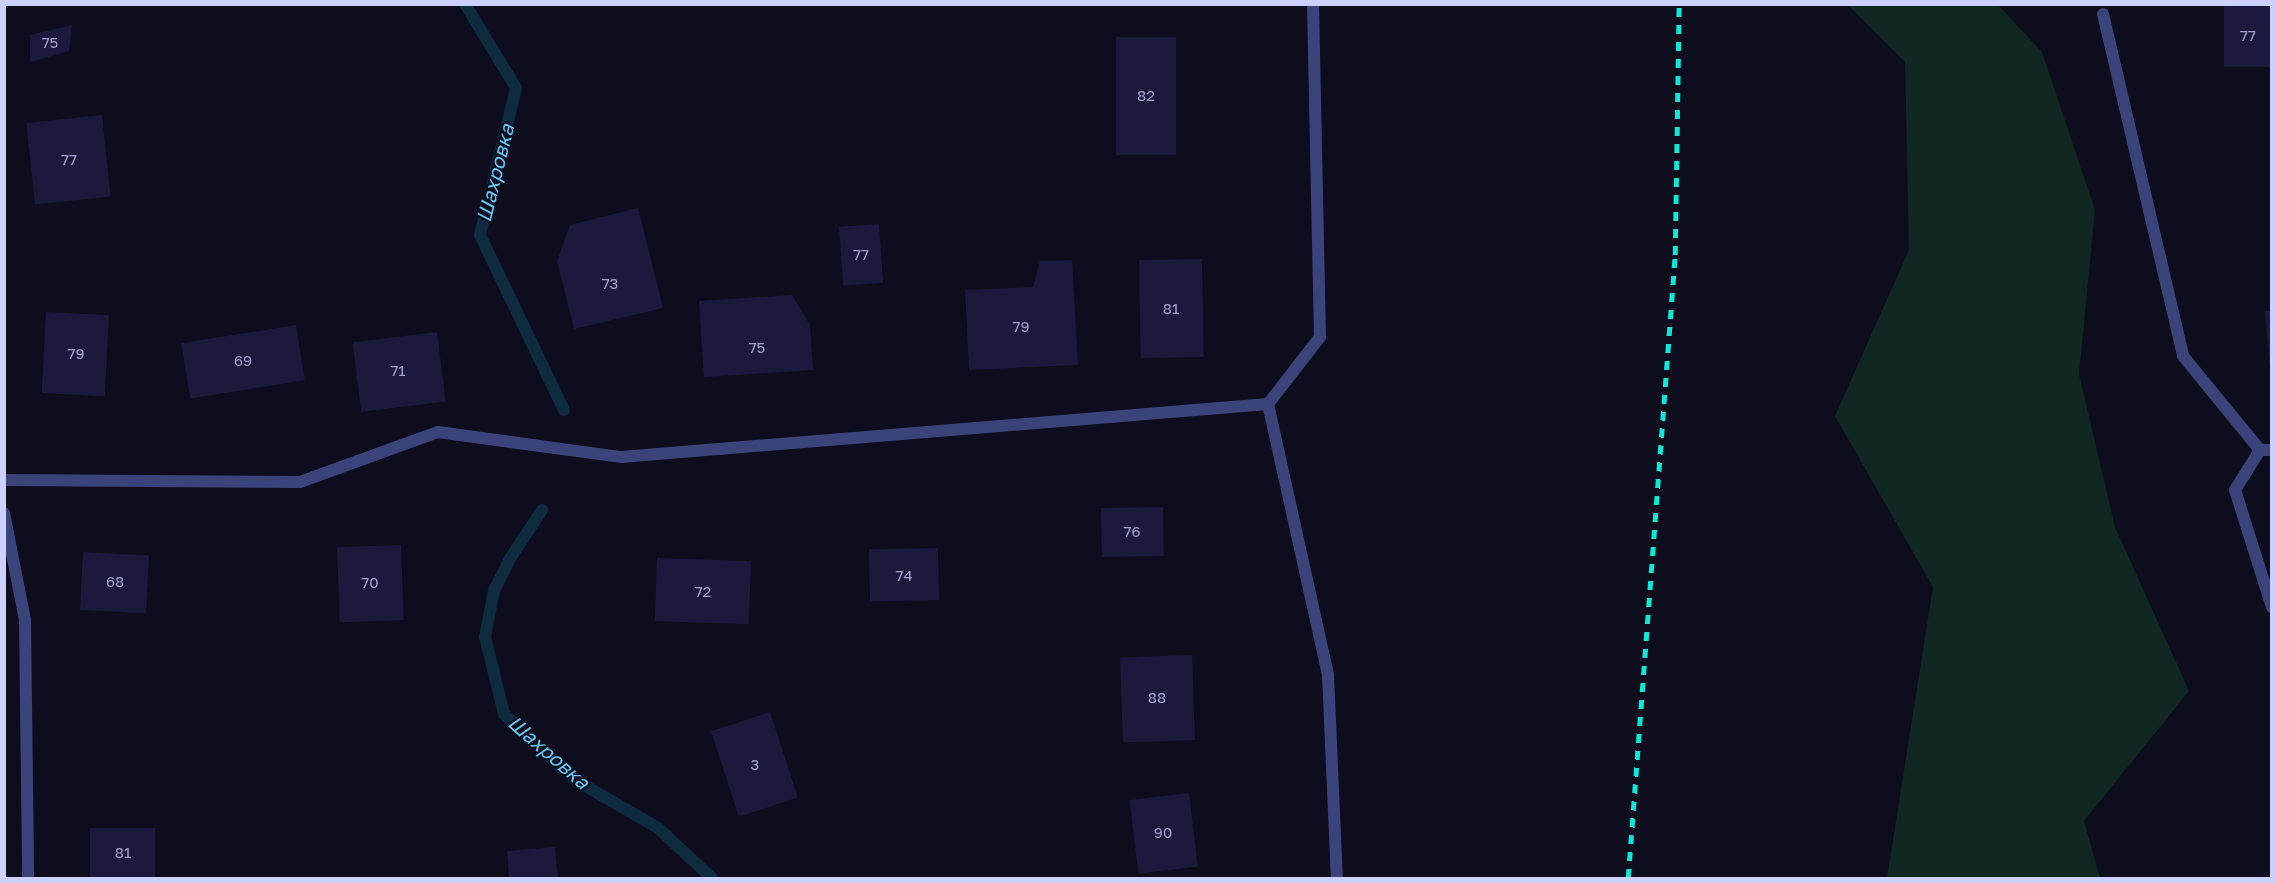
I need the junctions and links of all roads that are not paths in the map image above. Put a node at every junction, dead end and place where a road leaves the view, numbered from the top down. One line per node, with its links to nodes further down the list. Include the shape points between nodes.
1 (1313, 4): 3 (street, via 1320,337)
2 (2103, 14): 4 (street, via 2182,356)
3 (1268, 404): 5 (street, via 621,457 438,432 300,482); 9 (street, via 1328,675)
4 (2266, 450): 7 (street, via 2235,490)
5 (4, 480)
6 (4, 513): 8 (street, via 25,620)
7 (2271, 607)
8 (28, 879)
9 (1337, 879)

